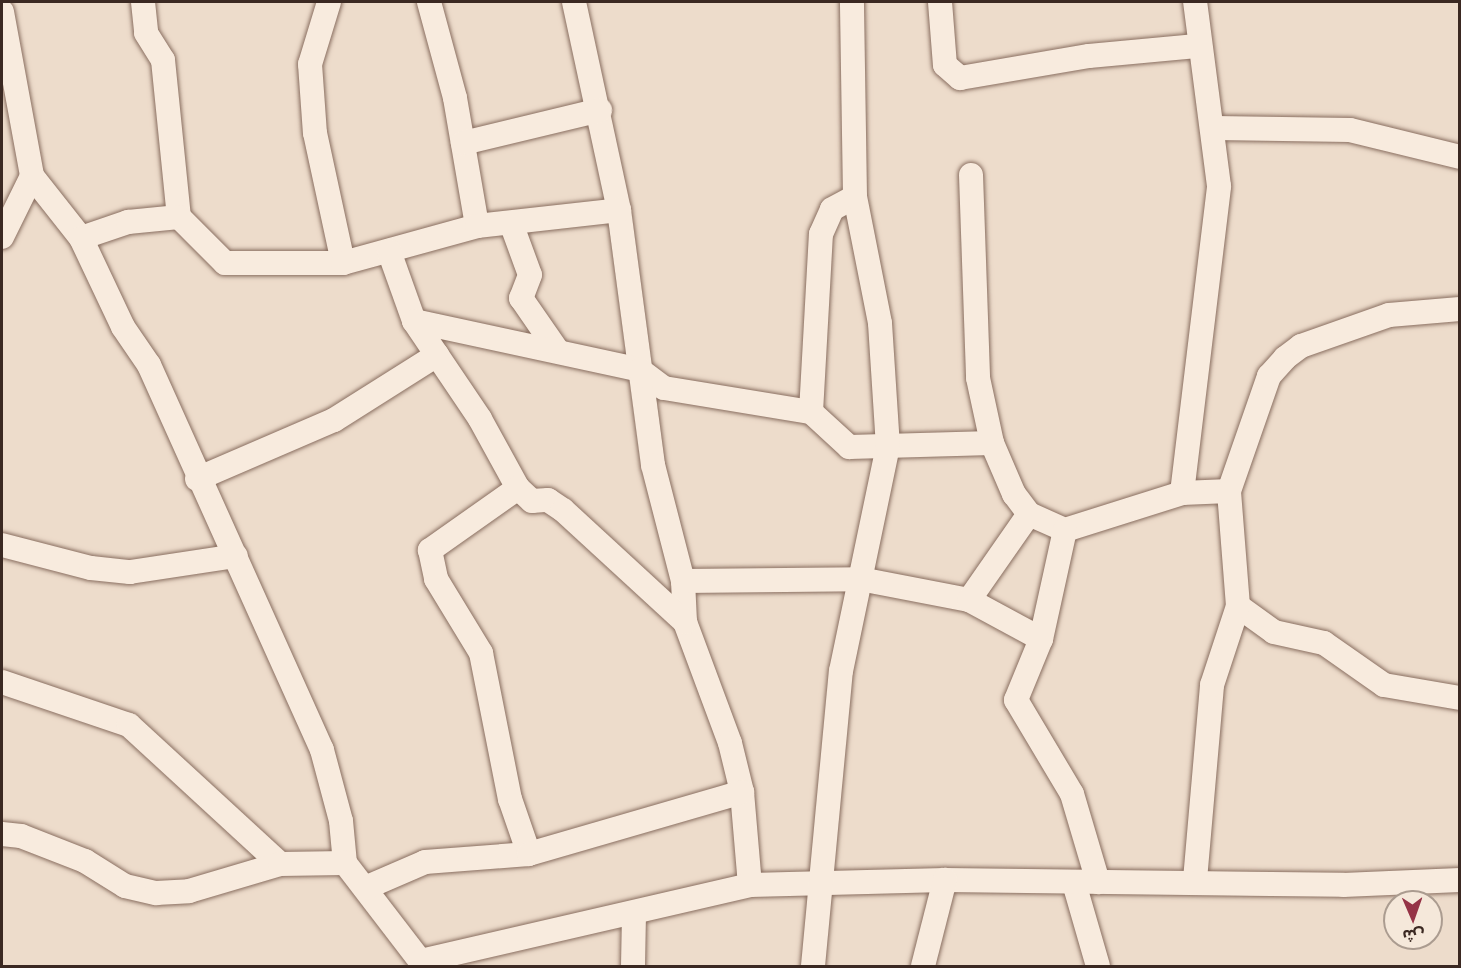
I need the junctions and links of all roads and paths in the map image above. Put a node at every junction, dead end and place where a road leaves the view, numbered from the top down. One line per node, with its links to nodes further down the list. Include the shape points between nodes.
1 (143, 2): 19 (street, via 146,33 163,60)
2 (328, 2): 25 (street, via 310,64 315,133)
3 (429, 2): 13 (street)
4 (574, 2): 11 (street)
5 (852, 2): 17 (street)
6 (940, 2): 9 (street, via 945,65 960,78 1056,60)
7 (1195, 2): 9 (street)
8 (2, 12): 10 (street)
9 (1197, 46): 12 (street)
10 (12, 105): 16 (street)
11 (600, 110): 13 (street); 18 (street)
12 (1215, 128): 14 (street, via 1350,130); 37 (street, via 1219,186)
13 (463, 143): 22 (street)
14 (1460, 157)
15 (971, 175): 32 (street, via 978,378)
16 (32, 177): 20 (street); 23 (street)
17 (855, 197): 31 (street, via 832,209 821,234); 33 (street, via 880,323)
18 (619, 210): 21 (street); 30 (street)
19 (179, 216): 23 (street, via 128,222); 25 (street, via 225,262)
20 (5, 222)
21 (511, 223): 22 (street); 28 (street, via 530,275 521,298)
22 (477, 226): 24 (street)
23 (81, 238): 34 (street, via 123,327 149,365)
24 (389, 251): 25 (street); 27 (street)
25 (343, 262)
26 (1460, 309): 36 (street, via 1389,315 1301,346 1285,358 1269,376)
27 (414, 321): 28 (street); 29 (street)
28 (557, 350): 30 (street)
29 (437, 355): 34 (street, via 334,420); 35 (street)
30 (640, 370): 31 (street, via 664,388); 43 (street, via 653,465)
31 (811, 412): 33 (street, via 849,447)
32 (992, 443): 33 (street); 38 (street, via 1014,494)
33 (888, 447): 42 (street)
34 (197, 479): 41 (street)
35 (518, 488): 46 (street, via 532,501 548,500 563,510); 52 (street, via 430,550 436,579 481,653 510,799)
36 (1229, 491): 37 (street); 45 (street)
37 (1182, 493): 39 (street)
38 (1029, 513): 39 (street); 44 (street)
39 (1065, 530): 47 (street)
40 (2, 545): 41 (street, via 91,568 130,572)
41 (236, 556): 53 (street, via 322,750 341,821)
42 (860, 579): 43 (street); 44 (street); 61 (street, via 841,671)
43 (683, 581): 46 (street)
44 (969, 600): 47 (street)
45 (1238, 606): 49 (street, via 1274,632 1324,643 1384,685); 56 (street, via 1212,685)
46 (685, 622): 50 (street, via 730,743)
47 (1041, 639): 58 (street, via 1016,700 1072,794)
48 (2, 682): 54 (street, via 129,725)
49 (1460, 698)
50 (742, 792): 52 (street); 60 (street)
51 (2, 834): 54 (street, via 21,836 86,861 124,886 156,893 189,891)
52 (529, 854): 62 (street, via 425,862)
53 (345, 863): 54 (street); 62 (street)
54 (280, 864)
55 (945, 880): 59 (street); 61 (street); 67 (street)
56 (1195, 880): 57 (street, via 1342,885); 58 (street)
57 (1460, 880)
58 (1098, 882): 59 (street)
59 (1074, 883): 68 (street)
60 (750, 885): 61 (street); 63 (street)
61 (820, 885): 66 (street)
62 (365, 888): 64 (street)
63 (634, 914): 64 (street); 65 (street)
64 (422, 964)
65 (633, 966)
66 (813, 966)
67 (923, 966)
68 (1098, 966)

